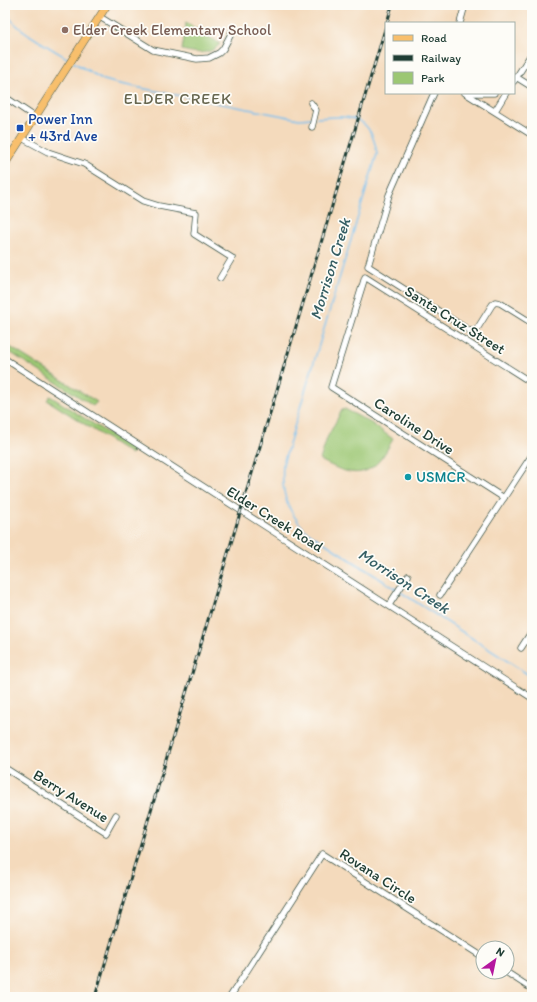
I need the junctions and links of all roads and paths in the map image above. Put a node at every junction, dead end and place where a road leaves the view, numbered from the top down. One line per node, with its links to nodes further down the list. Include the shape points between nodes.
1 (107, 5): 3 (main road)
2 (465, 5): 4 (street)
3 (100, 17): 5 (street, via 154,50 197,59 217,55 223,50); 15 (main road)
4 (460, 22)
5 (232, 32)
6 (532, 53): 7 (street)
7 (515, 79): 8 (street)
8 (532, 87)
9 (434, 94): 22 (street, via 389,195 368,266 470,331 477,329 495,302)
10 (467, 94): 14 (street)
11 (505, 94): 14 (street)
12 (5, 97): 15 (street)
13 (311, 103): 16 (street, via 316,110)
14 (495, 111): 17 (street)
15 (35, 117): 18 (main road)
16 (312, 127)
17 (532, 135)
18 (22, 138): 19 (main road); 21 (street, via 48,152 84,164 143,201 196,213 194,234 232,258)
19 (5, 164)
20 (365, 277): 24 (street, Santa Cruz Street); 26 (street, Caroline Drive, via 331,387)
21 (220, 278)
22 (532, 323)
23 (5, 359): 29 (street, Elder Creek Road)
24 (532, 383)
25 (532, 455): 26 (street)
26 (504, 498): 28 (street)
27 (408, 576): 29 (street)
28 (440, 595)
29 (389, 605): 32 (street, Elder Creek Road)
30 (532, 631): 31 (street)
31 (521, 648)
32 (532, 698)
33 (5, 768): 34 (street, Berry Avenue, via 106,833)
34 (116, 815)
35 (475, 952): 38 (street, Rovana Circle, via 322,854)
36 (515, 978): 37 (street)
37 (532, 989)
38 (230, 997)

